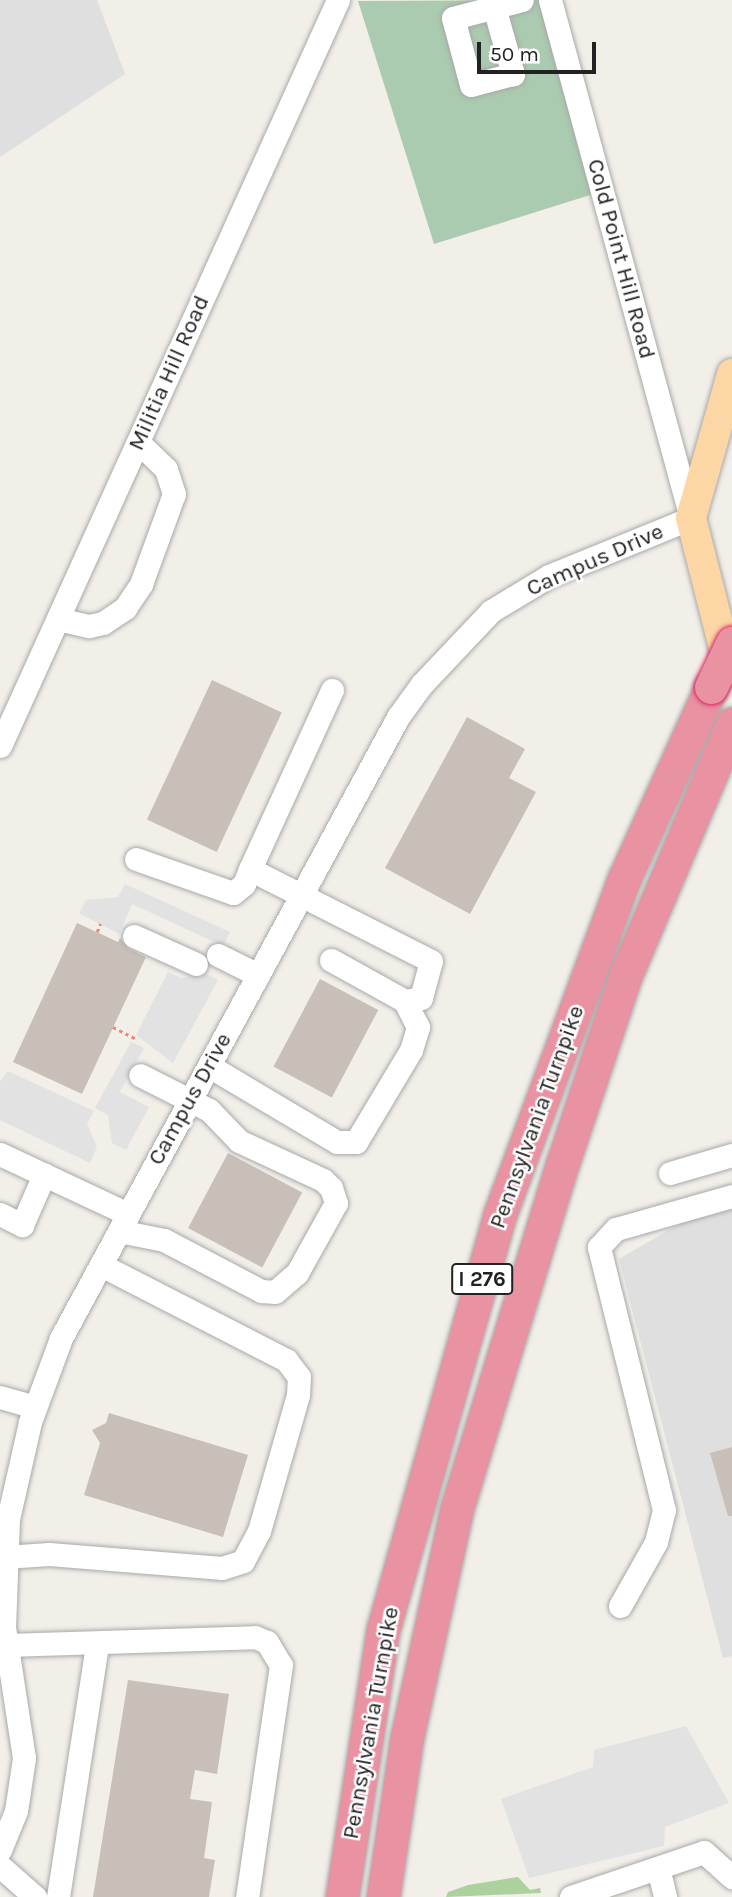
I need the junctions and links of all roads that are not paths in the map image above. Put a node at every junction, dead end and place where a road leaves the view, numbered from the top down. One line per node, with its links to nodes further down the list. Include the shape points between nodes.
1 (338, 0): 6 (street, Militia Hill Road)
2 (522, 0): 4 (street)
3 (550, 0): 7 (street, Cold Point Hill Road)
4 (494, 7)
5 (732, 374): 7 (main road)
6 (138, 442): 8 (street, Militia Hill Road); 8 (street, via 166,469 174,494 141,584 125,608 103,622 89,626)
7 (691, 518): 10 (main road); 16 (street, Campus Drive, via 549,576 491,611 450,651 398,717)
8 (58, 619): 13 (street, Militia Hill Road)
9 (732, 643): 10 (highway, Pennsylvania Turnpike / I 276, bridge)
10 (722, 683): 49 (highway, Pennsylvania Turnpike / I 276, via 624,879 500,1214 383,1630)
11 (332, 690): 15 (street)
12 (729, 732): 50 (highway, Pennsylvania Turnpike / I 276, via 626,974 457,1508 407,1737)
13 (0, 746)
14 (135, 859): 15 (street, via 233,893 244,884)
15 (250, 869): 16 (street)
16 (302, 895): 21 (street, Campus Drive); 22 (street, via 431,961 421,998)
17 (134, 936): 20 (street)
18 (219, 956): 21 (street)
19 (331, 960): 22 (street)
20 (196, 964)
21 (258, 975): 23 (street, Campus Drive)
22 (405, 1001): 23 (street, via 418,1027 411,1049 356,1142 337,1142)
23 (209, 1066): 25 (street, Campus Drive)
24 (140, 1074): 25 (street)
25 (189, 1102): 32 (street, Campus Drive); 32 (street, via 209,1110 239,1141 323,1180 336,1203 297,1273 275,1292 261,1291)
26 (0, 1154): 29 (street)
27 (732, 1155): 28 (street)
28 (670, 1173)
29 (44, 1175): 31 (street, via 22,1224); 32 (street)
30 (732, 1196): 38 (street, via 616,1229 599,1247 664,1510 656,1542)
31 (0, 1214)
32 (124, 1222): 33 (street, Campus Drive)
33 (101, 1265): 35 (street, Campus Drive, via 61,1338); 37 (street, via 286,1360 299,1377 298,1395 259,1531 243,1561 222,1568 49,1555)
34 (0, 1397): 35 (street)
35 (35, 1407): 36 (street, Campus Drive)
36 (9, 1466): 37 (street, Campus Drive)
37 (4, 1557): 40 (street, Campus Drive)
38 (620, 1606)
39 (97, 1646): 40 (street); 47 (street); 48 (street, via 255,1637 277,1651 281,1665)
40 (5, 1658): 41 (street, Campus Drive, via 24,1758 16,1811)
41 (0, 1850)
42 (0, 1866): 46 (street)
43 (658, 1868): 44 (street, via 704,1853); 45 (street); 52 (street)
44 (732, 1877)
45 (623, 1889): 51 (street)
46 (35, 1897)
47 (58, 1897)
48 (247, 1897)
49 (342, 1897)
50 (383, 1897)
51 (571, 1897)
52 (665, 1897)

